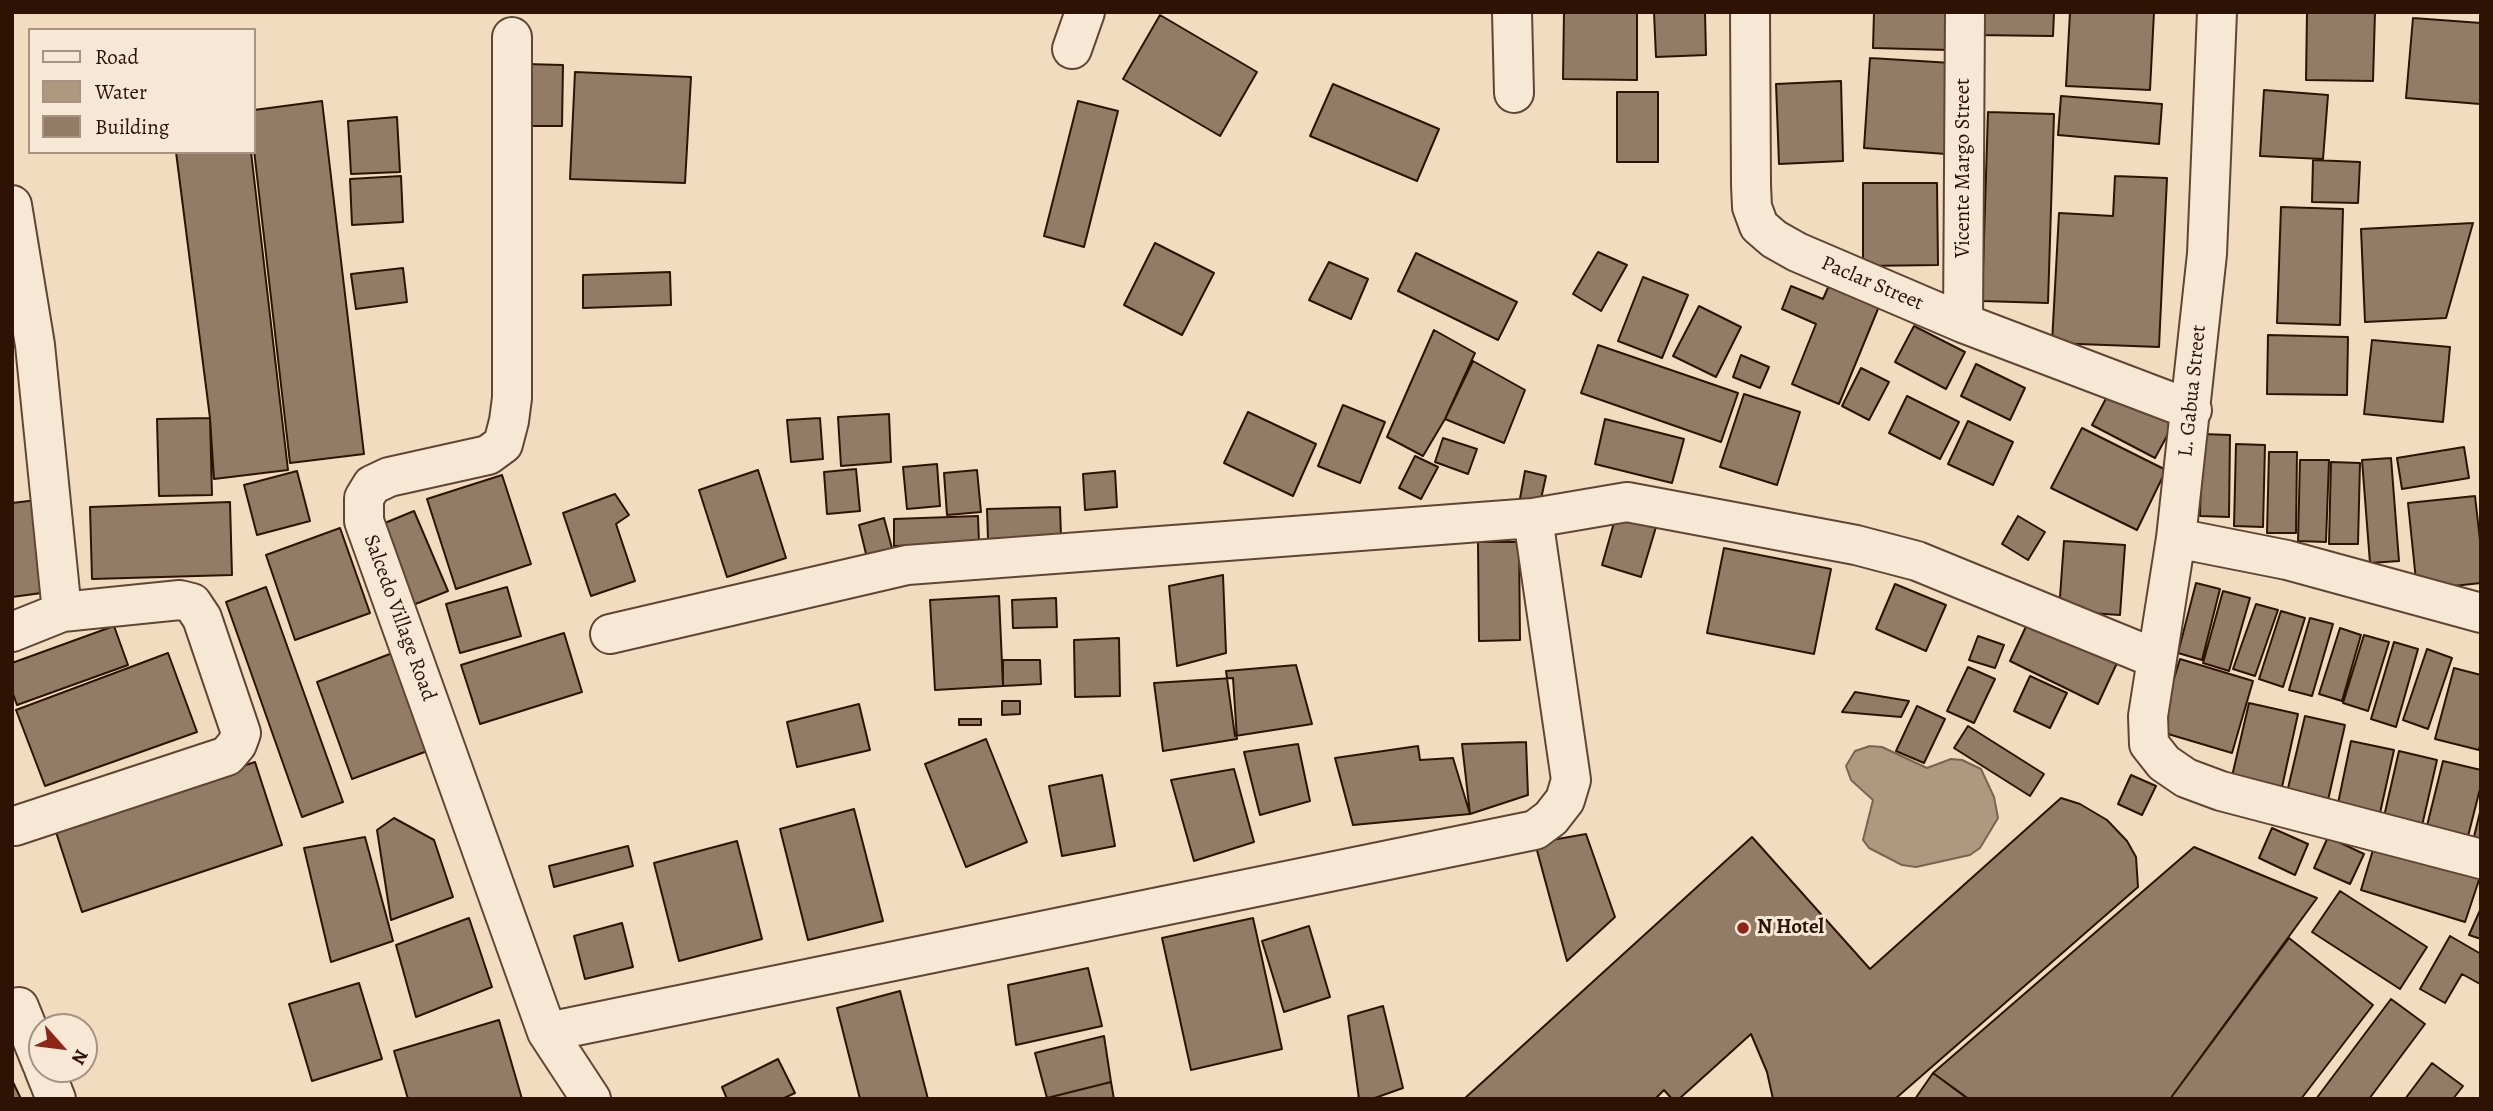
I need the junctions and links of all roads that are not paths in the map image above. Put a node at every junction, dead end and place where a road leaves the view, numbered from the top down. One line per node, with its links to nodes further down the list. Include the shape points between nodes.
1 (1085, 12): 7 (street)
2 (1512, 12): 8 (street)
3 (1749, 12): 10 (street, Paclar Street, via 1752,207 1759,226 1797,252)
4 (1965, 12): 10 (street, Vicente Margo Street)
5 (2217, 12): 12 (street, L. Gabua Street, via 2207,254)
6 (512, 37): 24 (street, Salcedo Village Road, via 512,398 503,444 488,455 372,485 364,498 364,521)
7 (1072, 48)
8 (1514, 93)
9 (12, 205): 11 (street)
10 (1963, 323): 12 (street, Paclar Street)
11 (24, 346): 15 (street)
12 (2192, 410): 14 (street, L. Gabua Street)
13 (1533, 517): 18 (street, via 907,565); 19 (street, via 1627,502 1856,545 1961,577); 24 (street, via 1571,780 1565,800 1535,831)
14 (2176, 538): 16 (street, via 2287,560); 19 (street, L. Gabua Street)
15 (62, 612): 17 (street); 20 (street, via 180,600 192,603 202,618 241,733 227,756)
16 (2481, 613)
17 (12, 632)
18 (610, 634)
19 (2157, 659): 21 (street, L. Gabua Street, via 2148,716 2149,744 2164,763 2186,778)
20 (13, 835)
21 (2481, 859)
22 (19, 1007): 23 (street)
23 (28, 1029)
24 (547, 1032): 25 (street, Salcedo Village Road)
25 (591, 1099)

